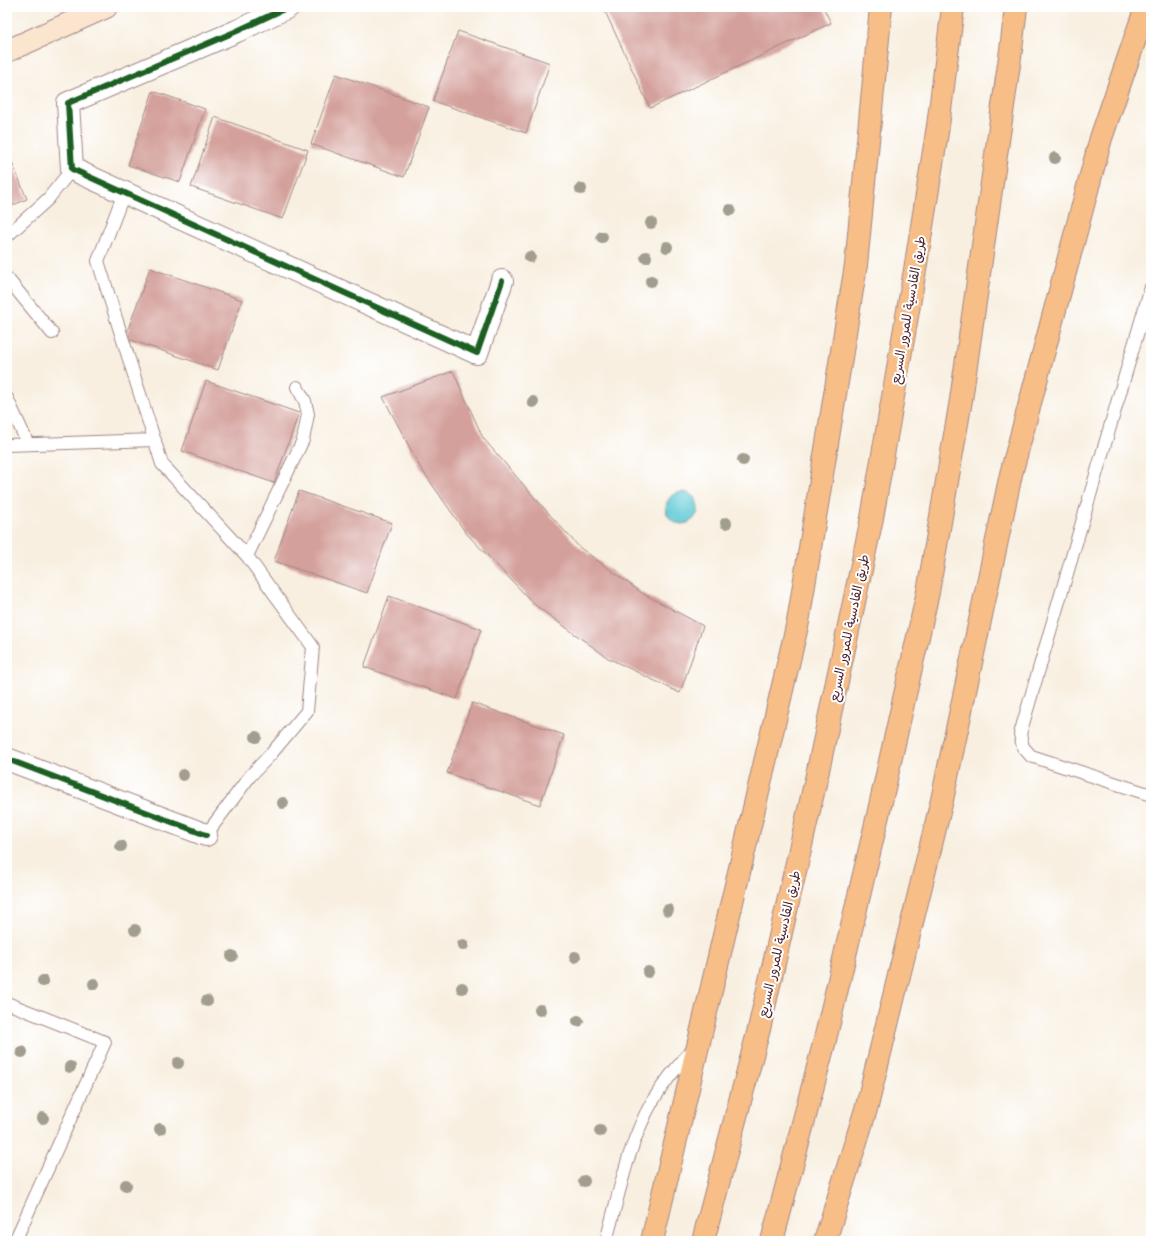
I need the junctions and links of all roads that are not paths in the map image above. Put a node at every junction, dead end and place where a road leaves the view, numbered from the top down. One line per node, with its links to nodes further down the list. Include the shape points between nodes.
1 (106, 7): 7 (street)
2 (288, 7): 8 (street, via 68,103)
3 (881, 7): 25 (highway, via 856,265 798,622)
4 (954, 7): 29 (highway, طريق القادسية للمرور السريع, via 915,270 872,518 761,1022)
5 (1016, 7): 30 (highway, via 961,400 928,592 824,1044)
6 (1146, 7): 31 (highway, via 1101,138 1013,466 940,808 867,1106)
7 (7, 52)
8 (72, 169): 9 (street); 10 (lane, via 48,199)
9 (124, 193): 12 (street, via 477,353); 17 (lane, via 98,261)
10 (7, 236)
11 (7, 278): 14 (lane)
12 (502, 281)
13 (1151, 287): 22 (lane, via 1020,734 1023,747 1031,756)
14 (52, 332)
15 (297, 387): 20 (lane, via 306,401 308,414 304,440)
16 (7, 398): 18 (lane)
17 (155, 440): 18 (lane); 20 (lane, via 162,464)
18 (28, 444): 19 (lane)
19 (7, 445)
20 (246, 556): 23 (lane, via 313,646 307,711 250,776)
21 (7, 759): 23 (street)
22 (1151, 795)
23 (206, 835)
24 (7, 1003): 26 (lane, via 104,1042)
25 (700, 1042): 27 (lane, via 666,1081 640,1126); 28 (highway)
26 (15, 1241)
27 (606, 1241)
28 (652, 1241)
29 (703, 1241)
30 (772, 1241)
31 (825, 1241)

